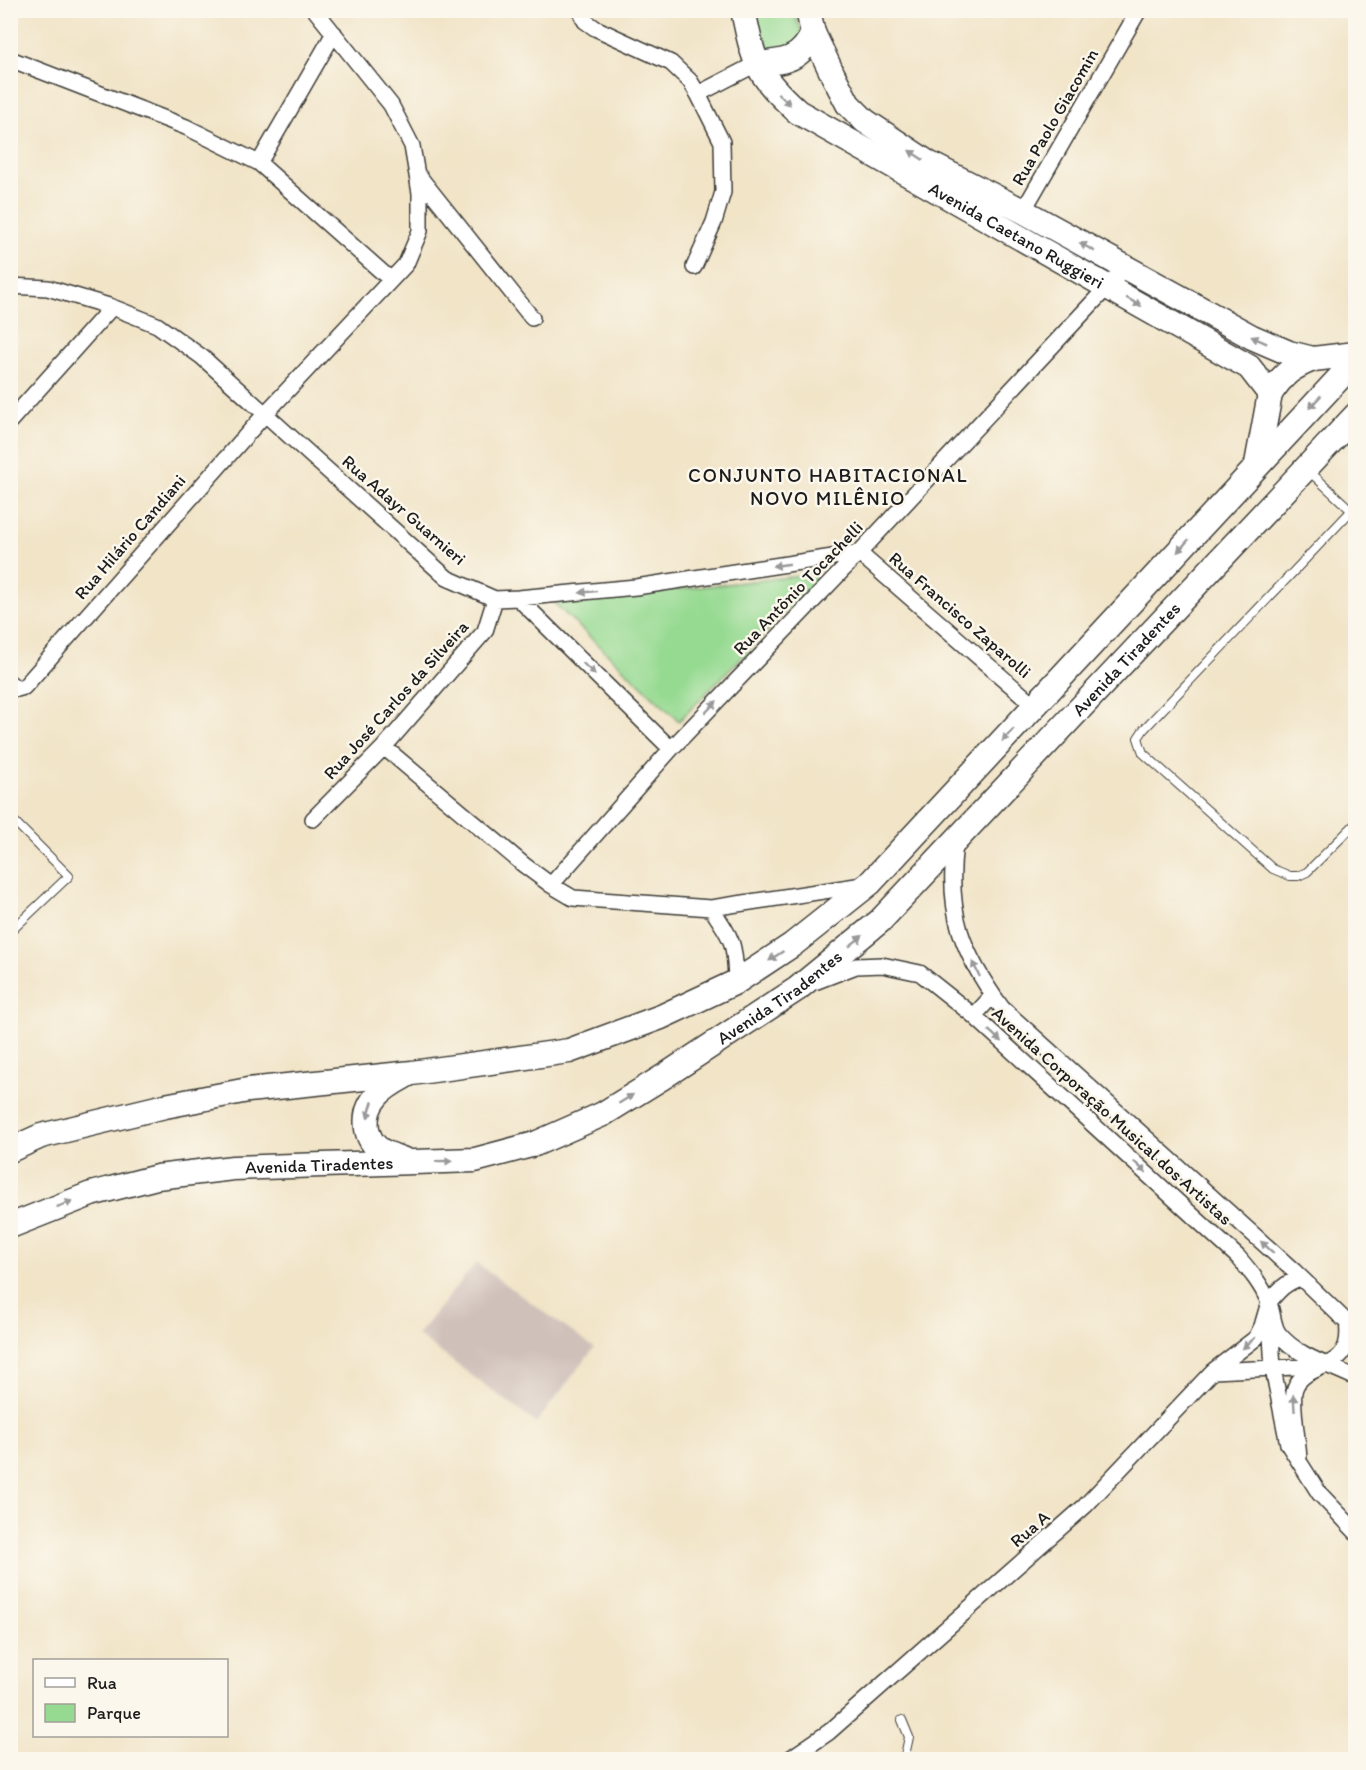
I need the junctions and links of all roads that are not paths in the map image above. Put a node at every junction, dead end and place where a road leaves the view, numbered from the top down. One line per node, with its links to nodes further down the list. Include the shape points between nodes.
1 (315, 10): 6 (street, Rua Hilário Candiani)
2 (580, 10): 9 (street, via 585,21 596,28 671,63)
3 (743, 10): 8 (main road, Avenida Caetano Ruggieri)
4 (1139, 10): 12 (street, Rua Paolo Giacomin)
5 (811, 22): 8 (main road, via 808,46 788,60); 12 (main road, Avenida Caetano Ruggieri, one-way to 5, via 928,163 865,121 848,104)
6 (334, 33): 10 (street); 11 (street, Rua Hilário Candiani, via 391,105 412,146)
7 (10, 59): 10 (street, via 186,127)
8 (756, 64): 9 (street); 17 (main road, Avenida Caetano Ruggieri, one-way to 17, via 771,88 798,112)
9 (698, 94): 13 (street, via 722,142 723,192)
10 (259, 164): 15 (street)
11 (417, 173): 15 (street, Rua Hilário Candiani, via 420,231 406,264); 19 (street)
12 (1023, 212): 14 (main road, Avenida Caetano Ruggieri, one-way to 12)
13 (694, 267)
14 (1125, 268): 17 (street, Rua Antônio Tocachelli); 21 (main road, Avenida Caetano Ruggieri, one-way to 14, via 1252,337)
15 (392, 280): 24 (street, Rua Hilário Candiani)
16 (10, 286): 18 (street, Rua Adayr Guarnieri, via 48,288)
17 (1108, 287): 23 (main road, Avenida Caetano Ruggieri, one-way to 23, via 1250,367); 30 (street, Rua Antônio Tocachelli)
18 (112, 308): 24 (street, Rua Adayr Guarnieri, via 157,324); 26 (street)
19 (532, 318)
20 (1356, 354): 21 (main road, Avenida Caetano Ruggieri)
21 (1312, 359): 23 (main road, via 1292,368)
22 (1356, 360): 27 (main road, Avenida Tiradentes, one-way to 27)
23 (1270, 394): 27 (main road)
24 (266, 413): 31 (street, Rua Adayr Guarnieri, via 447,578); 33 (street, Rua Hilário Candiani)
25 (1356, 415): 28 (main road, Avenida Tiradentes)
26 (10, 421)
27 (1257, 464): 34 (main road, Avenida Tiradentes, one-way to 34)
28 (1306, 469): 29 (lane); 40 (main road, Avenida Tiradentes)
29 (1354, 512): 39 (lane, via 1138,738 1143,753 1281,873 1298,876 1307,872)
30 (859, 553): 32 (street, Rua Adayr Guarnieri, one-way to 32, via 636,587); 34 (street, Rua Francisco Zaparolli); 36 (street, Rua Antônio Tocachelli, one-way to 30)
31 (495, 598): 32 (street, Rua Adayr Guarnieri); 35 (street, Rua José Carlos da Silveira, via 485,631)
32 (518, 598): 36 (street, one-way to 36)
33 (17, 685)
34 (1035, 706): 41 (main road, Avenida Tiradentes, one-way to 41)
35 (384, 747): 38 (street, Rua José Carlos da Silveira); 42 (street)
36 (671, 749): 42 (street, Rua Antônio Tocachelli)
37 (10, 817): 44 (lane, via 69,876)
38 (313, 819)
39 (1356, 823)
40 (955, 843): 46 (main road, Avenida Tiradentes, one-way to 40, via 880,921); 47 (street, Avenida Corporação Musical dos Artistas, one-way to 40, via 974,966 956,919 952,871)
41 (870, 884): 43 (street); 45 (main road, Avenida Tiradentes, one-way to 45, via 792,945)
42 (551, 885): 43 (street, via 573,898)
43 (711, 908): 45 (street, via 730,936 735,951)
44 (10, 932)
45 (736, 982): 49 (main road, Avenida Tiradentes, via 662,1017 569,1051)
46 (797, 989): 48 (street, Avenida Corporação Musical dos Artistas, via 856,966 882,965 920,973); 53 (main road, Avenida Tiradentes, one-way to 46, via 475,1160 535,1144 603,1114)
47 (993, 995): 48 (street); 55 (street, Avenida Corporação Musical dos Artistas, one-way to 47, via 1002,1008)
48 (974, 1016): 56 (street, Avenida Corporação Musical dos Artistas, one-way to 56, via 1238,1257)
49 (412, 1073): 50 (main road, Avenida Tiradentes, via 248,1090); 53 (main road, one-way to 53, via 385,1087 374,1098 366,1124 369,1139 381,1150)
50 (41, 1136): 51 (lane); 52 (main road, Avenida Tiradentes)
51 (10, 1142)
52 (10, 1150)
53 (408, 1162): 54 (main road, Avenida Tiradentes, one-way to 53, via 91,1194 157,1177 233,1168)
54 (10, 1226)
55 (1301, 1278): 56 (street, via 1281,1287); 57 (street, Avenida Corporação Musical dos Artistas)
56 (1269, 1302): 58 (street, Avenida Corporação Musical dos Artistas, via 1278,1333 1309,1358); 59 (street); 60 (street, Rua A, one-way to 60, via 1256,1338)
57 (1351, 1327): 58 (street, via 1346,1346)
58 (1329, 1365): 59 (street); 61 (street, Avenida Corporação Musical dos Artistas); 62 (street, one-way to 58, via 1294,1389 1304,1374)
59 (1273, 1369): 60 (street); 62 (street, via 1288,1444)
60 (1213, 1371): 65 (street, Rua A, via 1085,1506 829,1732)
61 (1356, 1378)
62 (1299, 1461): 63 (street, via 1319,1494)
63 (1356, 1532)
64 (902, 1720): 66 (lane, via 909,1737)
65 (788, 1760)
66 (904, 1760)

